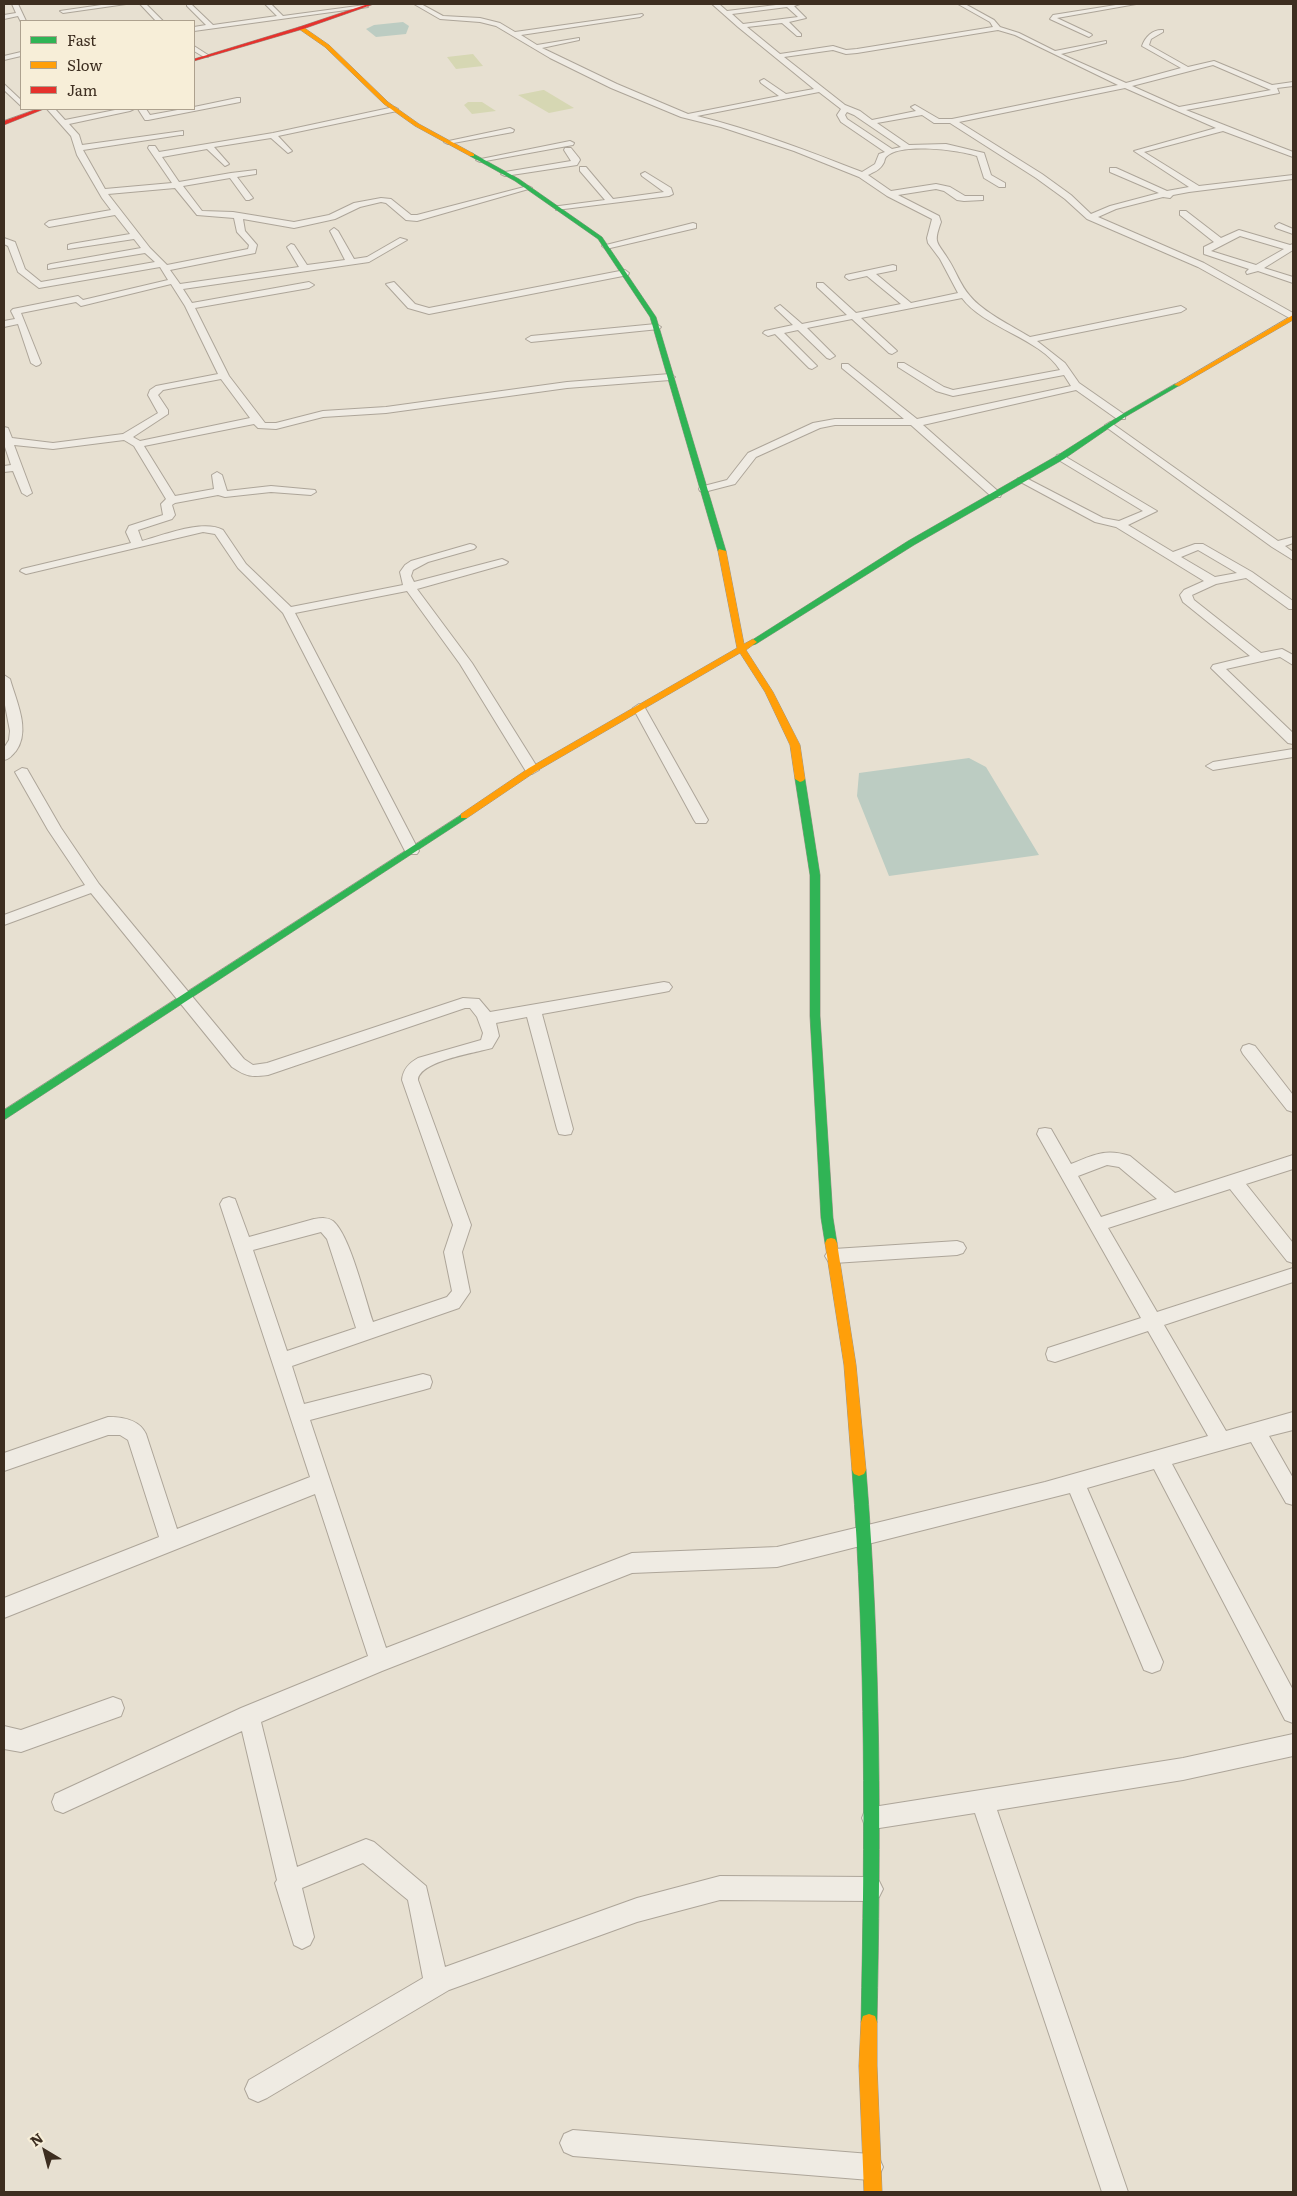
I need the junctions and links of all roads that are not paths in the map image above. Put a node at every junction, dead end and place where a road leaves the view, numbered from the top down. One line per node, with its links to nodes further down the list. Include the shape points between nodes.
1 (15, 4): 20 (street)
2 (119, 4): 3 (street); 14 (street)
3 (123, 4)
4 (146, 4): 21 (street)
5 (268, 4): 19 (street)
6 (417, 4): 29 (street, via 442,18 487,21)
7 (715, 4): 16 (street)
8 (802, 4): 13 (street)
9 (961, 4): 26 (street, via 992,21)
10 (1133, 4): 30 (street, via 1053,17)
11 (189, 5): 24 (street)
12 (369, 5): 19 (street); 25 (main road)
13 (788, 6): 16 (street); 22 (street, via 803,18)
14 (72, 7): 15 (street)
15 (63, 11)
16 (726, 13): 23 (street)
17 (640, 15): 29 (street)
18 (4, 17): 20 (street)
19 (281, 17): 24 (street)
20 (21, 18)
21 (159, 20)
22 (784, 21): 23 (street); 31 (street)
23 (740, 26): 39 (street)
24 (212, 27): 27 (street)
25 (301, 28): 38 (main road); 56 (main road, via 327,46)
26 (998, 28): 36 (street); 39 (street, via 857,52 833,48)
27 (195, 29)
28 (1161, 31): 42 (street, via 1148,38 1145,46)
29 (514, 34): 34 (street)
30 (1089, 34)
31 (799, 35)
32 (577, 39): 34 (street)
33 (1104, 42): 36 (street)
34 (535, 47): 65 (street, via 614,86)
35 (195, 49): 38 (street)
36 (1054, 53): 45 (street)
37 (20, 54): 40 (street)
38 (206, 56): 41 (main road)
39 (777, 56): 48 (street)
40 (4, 58)
41 (195, 60)
42 (1187, 69): 45 (street); 47 (street, via 1214,63)
43 (764, 81): 50 (street)
44 (1293, 84): 47 (street)
45 (1127, 85): 62 (street); 68 (street)
46 (4, 86): 52 (street)
47 (1274, 89): 49 (street); 62 (street)
48 (820, 90): 50 (street); 55 (street)
49 (1292, 93)
50 (785, 97): 65 (street)
51 (237, 100): 54 (street)
52 (20, 103)
53 (911, 104): 63 (street)
54 (195, 108)
55 (845, 108): 67 (street); 81 (street, via 841,115 844,120)
56 (394, 109): 74 (street); 75 (main road)
57 (32, 110): 69 (main road)
58 (52, 110): 70 (street)
59 (125, 110): 70 (street)
60 (143, 110): 61 (street, via 148,118)
61 (188, 110)
62 (1180, 110): 66 (street)
63 (923, 112): 67 (street); 68 (street, via 939,122)
64 (1213, 113): 66 (street)
65 (687, 116): 91 (street, via 789,146)
66 (1195, 116): 71 (street)
67 (871, 122): 79 (street)
68 (952, 122): 106 (street, via 1039,176)
69 (4, 123)
70 (63, 123): 78 (street, via 75,134)
71 (1225, 128): 82 (street); 96 (street, via 1138,151)
72 (510, 130): 75 (street)
73 (180, 133): 78 (street)
74 (273, 134): 76 (street, via 249,142); 80 (street)
75 (448, 142): 83 (main road)
76 (209, 146): 84 (street); 93 (street, via 155,152)
77 (569, 147): 83 (street); 88 (street, via 576,160 574,163)
78 (79, 148): 97 (street)
79 (908, 148): 81 (street); 94 (street, via 937,146 977,153 983,158 988,176)
80 (288, 150)
81 (891, 152): 91 (street, via 882,156 877,168)
82 (1293, 155)
83 (480, 160): 88 (main road)
84 (225, 164)
85 (583, 169): 102 (street)
86 (1113, 170): 99 (street)
87 (253, 172): 90 (street)
88 (505, 174): 95 (main road)
89 (645, 174): 102 (street, via 669,194)
90 (231, 175): 93 (street); 100 (street)
91 (862, 175): 98 (street)
92 (1293, 177): 96 (street)
93 (177, 184): 97 (street); 105 (street, via 200,213)
94 (1002, 185)
95 (528, 188): 103 (main road); 105 (street, via 417,218 409,218 382,200 357,205 332,217 294,225)
96 (1199, 190): 99 (street)
97 (102, 192): 104 (street)
98 (890, 194): 101 (street, via 938,187 962,200); 136 (street, via 936,218 932,242)
99 (1166, 194): 106 (street, via 1126,202); 115 (street)
100 (249, 198)
101 (980, 198)
102 (612, 202): 103 (street)
103 (559, 208): 116 (main road)
104 (117, 212): 107 (street); 112 (street)
105 (238, 216): 122 (street, via 240,232 253,245 252,251)
106 (1090, 217): 131 (street, via 1201,265)
107 (48, 224)
108 (693, 226): 116 (street)
109 (1279, 226): 111 (street)
110 (334, 231): 121 (street)
111 (1293, 232)
112 (136, 236): 117 (street); 120 (street)
113 (402, 240): 121 (street, via 375,256)
114 (4, 241): 122 (street, via 12,244 21,270 39,285)
115 (1220, 242): 119 (street, via 1239,233); 126 (street, via 1207,252)
116 (606, 246): 127 (main road)
117 (71, 247)
118 (291, 247): 124 (street)
119 (1292, 247): 126 (street)
120 (147, 250): 122 (street); 123 (street)
121 (350, 262): 124 (street)
122 (163, 266): 132 (street)
123 (51, 267)
124 (304, 268): 132 (street)
125 (893, 268): 128 (street)
126 (1256, 268): 130 (street); 131 (street)
127 (625, 272): 133 (street, via 429,311 410,306); 147 (main road)
128 (870, 273): 129 (street); 139 (street)
129 (849, 277)
130 (1293, 280)
131 (1234, 283): 144 (street)
132 (175, 284): 138 (street); 142 (street, via 81,304 78,299)
133 (391, 284)
134 (308, 285): 138 (street)
135 (820, 285): 143 (street)
136 (964, 295): 139 (street); 150 (street)
137 (12, 299): 142 (street)
138 (190, 306): 158 (street)
139 (909, 306): 143 (street)
140 (780, 308): 148 (street)
141 (1181, 309): 150 (street)
142 (16, 311): 145 (street)
143 (854, 316): 148 (street); 151 (street)
144 (1293, 317): 161 (main road)
145 (21, 321): 146 (street); 153 (street)
146 (4, 324)
147 (656, 327): 149 (street); 159 (main road)
148 (800, 327): 152 (street); 155 (street, via 773,332)
149 (531, 339)
150 (1028, 340): 157 (street, via 1055,357)
151 (892, 351)
152 (830, 356)
153 (36, 363)
154 (901, 365): 157 (street, via 940,389 953,393)
155 (812, 366)
156 (845, 366): 163 (street)
157 (1066, 372): 160 (street)
158 (224, 376): 162 (street); 166 (street, via 160,388 153,395 163,414)
159 (670, 377): 162 (street, via 567,385 386,410 323,414 276,426 262,426); 174 (main road)
160 (1078, 387): 161 (street); 163 (street)
161 (1121, 417): 164 (main road)
162 (256, 420): 168 (street)
163 (914, 422): 174 (street, via 817,425 752,455 730,482); 178 (street)
164 (1110, 425): 169 (main road); 183 (street)
165 (4, 430): 167 (street)
166 (126, 437): 167 (street, via 53,446); 168 (street)
167 (10, 441): 170 (street)
168 (138, 444): 179 (street)
169 (1061, 457): 173 (main road); 180 (street, via 1151,510)
170 (17, 467): 171 (street); 177 (street)
171 (4, 470)
172 (217, 475): 175 (street)
173 (1022, 480): 178 (main road); 180 (street, via 1099,520)
174 (704, 489): 194 (main road, via 724,556)
175 (218, 491): 176 (street, via 226,494 271,489); 179 (street)
176 (311, 492)
177 (27, 493)
178 (996, 494): 194 (main road)
179 (172, 500): 182 (street, via 166,504 168,518 133,528)
180 (1120, 525): 185 (street)
181 (1293, 540): 183 (street)
182 (138, 545): 188 (street); 193 (street, via 213,529 219,532 242,566)
183 (1276, 545): 186 (street)
184 (470, 547): 191 (street, via 413,564 405,577)
185 (1172, 556): 189 (street, via 1199,546); 190 (street)
186 (1293, 557)
187 (502, 562): 191 (street)
188 (26, 571)
189 (1248, 574): 190 (street); 192 (street)
190 (1213, 580): 197 (street, via 1188,592 1189,602)
191 (410, 587): 193 (street); 205 (street, via 466,664)
192 (1293, 606)
193 (288, 611): 208 (street)
194 (741, 649): 200 (main road); 228 (main road, via 769,692 795,745 811,836 815,874 815,1016 828,1218)
195 (1293, 649): 196 (street)
196 (1278, 653): 197 (street); 198 (street)
197 (1259, 657): 201 (street, via 1216,668)
198 (1293, 662)
199 (4, 679): 203 (street, via 16,737)
200 (639, 708): 205 (main road); 207 (street)
201 (1293, 740)
202 (1293, 753): 204 (street)
203 (4, 756)
204 (1213, 766)
205 (532, 770): 208 (main road)
206 (22, 772): 209 (street, via 55,830)
207 (701, 820)
208 (412, 850): 212 (main road)
209 (94, 887): 210 (street); 212 (street)
210 (4, 920)
211 (664, 987): 213 (street)
212 (185, 996): 214 (street, via 238,1063 251,1071 268,1069 459,1004 476,1004); 217 (main road)
213 (533, 1010): 214 (street); 218 (street)
214 (485, 1019): 232 (street, via 491,1033 486,1044 418,1064 411,1072 410,1080 462,1225 453,1252 461,1292 453,1303)
215 (1249, 1050): 216 (street)
216 (1293, 1106)
217 (4, 1116)
218 (565, 1129)
219 (1045, 1134): 221 (street)
220 (1293, 1162): 222 (street)
221 (1067, 1173): 223 (street, via 1106,1158 1124,1161); 225 (street)
222 (1234, 1181): 223 (street); 229 (street)
223 (1172, 1201): 225 (street)
224 (228, 1204): 226 (street)
225 (1097, 1225): 231 (street)
226 (243, 1246): 232 (street, via 325,1225 335,1235); 234 (street)
227 (957, 1248): 228 (street)
228 (834, 1256): 245 (main road, via 850,1365)
229 (1293, 1256)
230 (1293, 1275): 231 (street)
231 (1152, 1322): 233 (street); 239 (street)
232 (367, 1332): 234 (street)
233 (1054, 1354)
234 (281, 1361): 236 (street)
235 (423, 1382): 236 (street)
236 (298, 1414): 242 (street)
237 (1293, 1421): 238 (street)
238 (1256, 1432): 239 (street); 244 (street)
239 (1221, 1441): 240 (street)
240 (1159, 1459): 243 (street); 251 (street)
241 (4, 1462): 246 (street, via 108,1426 123,1426 136,1434)
242 (321, 1482): 246 (street); 248 (street)
243 (1075, 1483): 245 (street); 249 (street)
244 (1293, 1496)
245 (865, 1534): 248 (street, via 777,1557 632,1563); 257 (main road)
246 (171, 1541): 247 (street)
247 (4, 1608)
248 (380, 1661): 252 (street)
249 (1152, 1662)
250 (113, 1708): 253 (street, via 21,1741)
251 (1293, 1712)
252 (249, 1716): 255 (street); 258 (street)
253 (4, 1737)
254 (1293, 1745): 256 (street, via 1183,1769)
255 (62, 1802)
256 (983, 1802): 257 (street); 265 (street)
257 (874, 1818): 259 (main road)
258 (288, 1883): 260 (street); 261 (street, via 366,1850 418,1894)
259 (870, 1889): 261 (street, via 720,1888 610,1920); 264 (main road, via 868,2066)
260 (302, 1937)
261 (436, 1984): 262 (street)
262 (258, 2089)
263 (573, 2143): 264 (street)
264 (872, 2180)
265 (1115, 2192)

